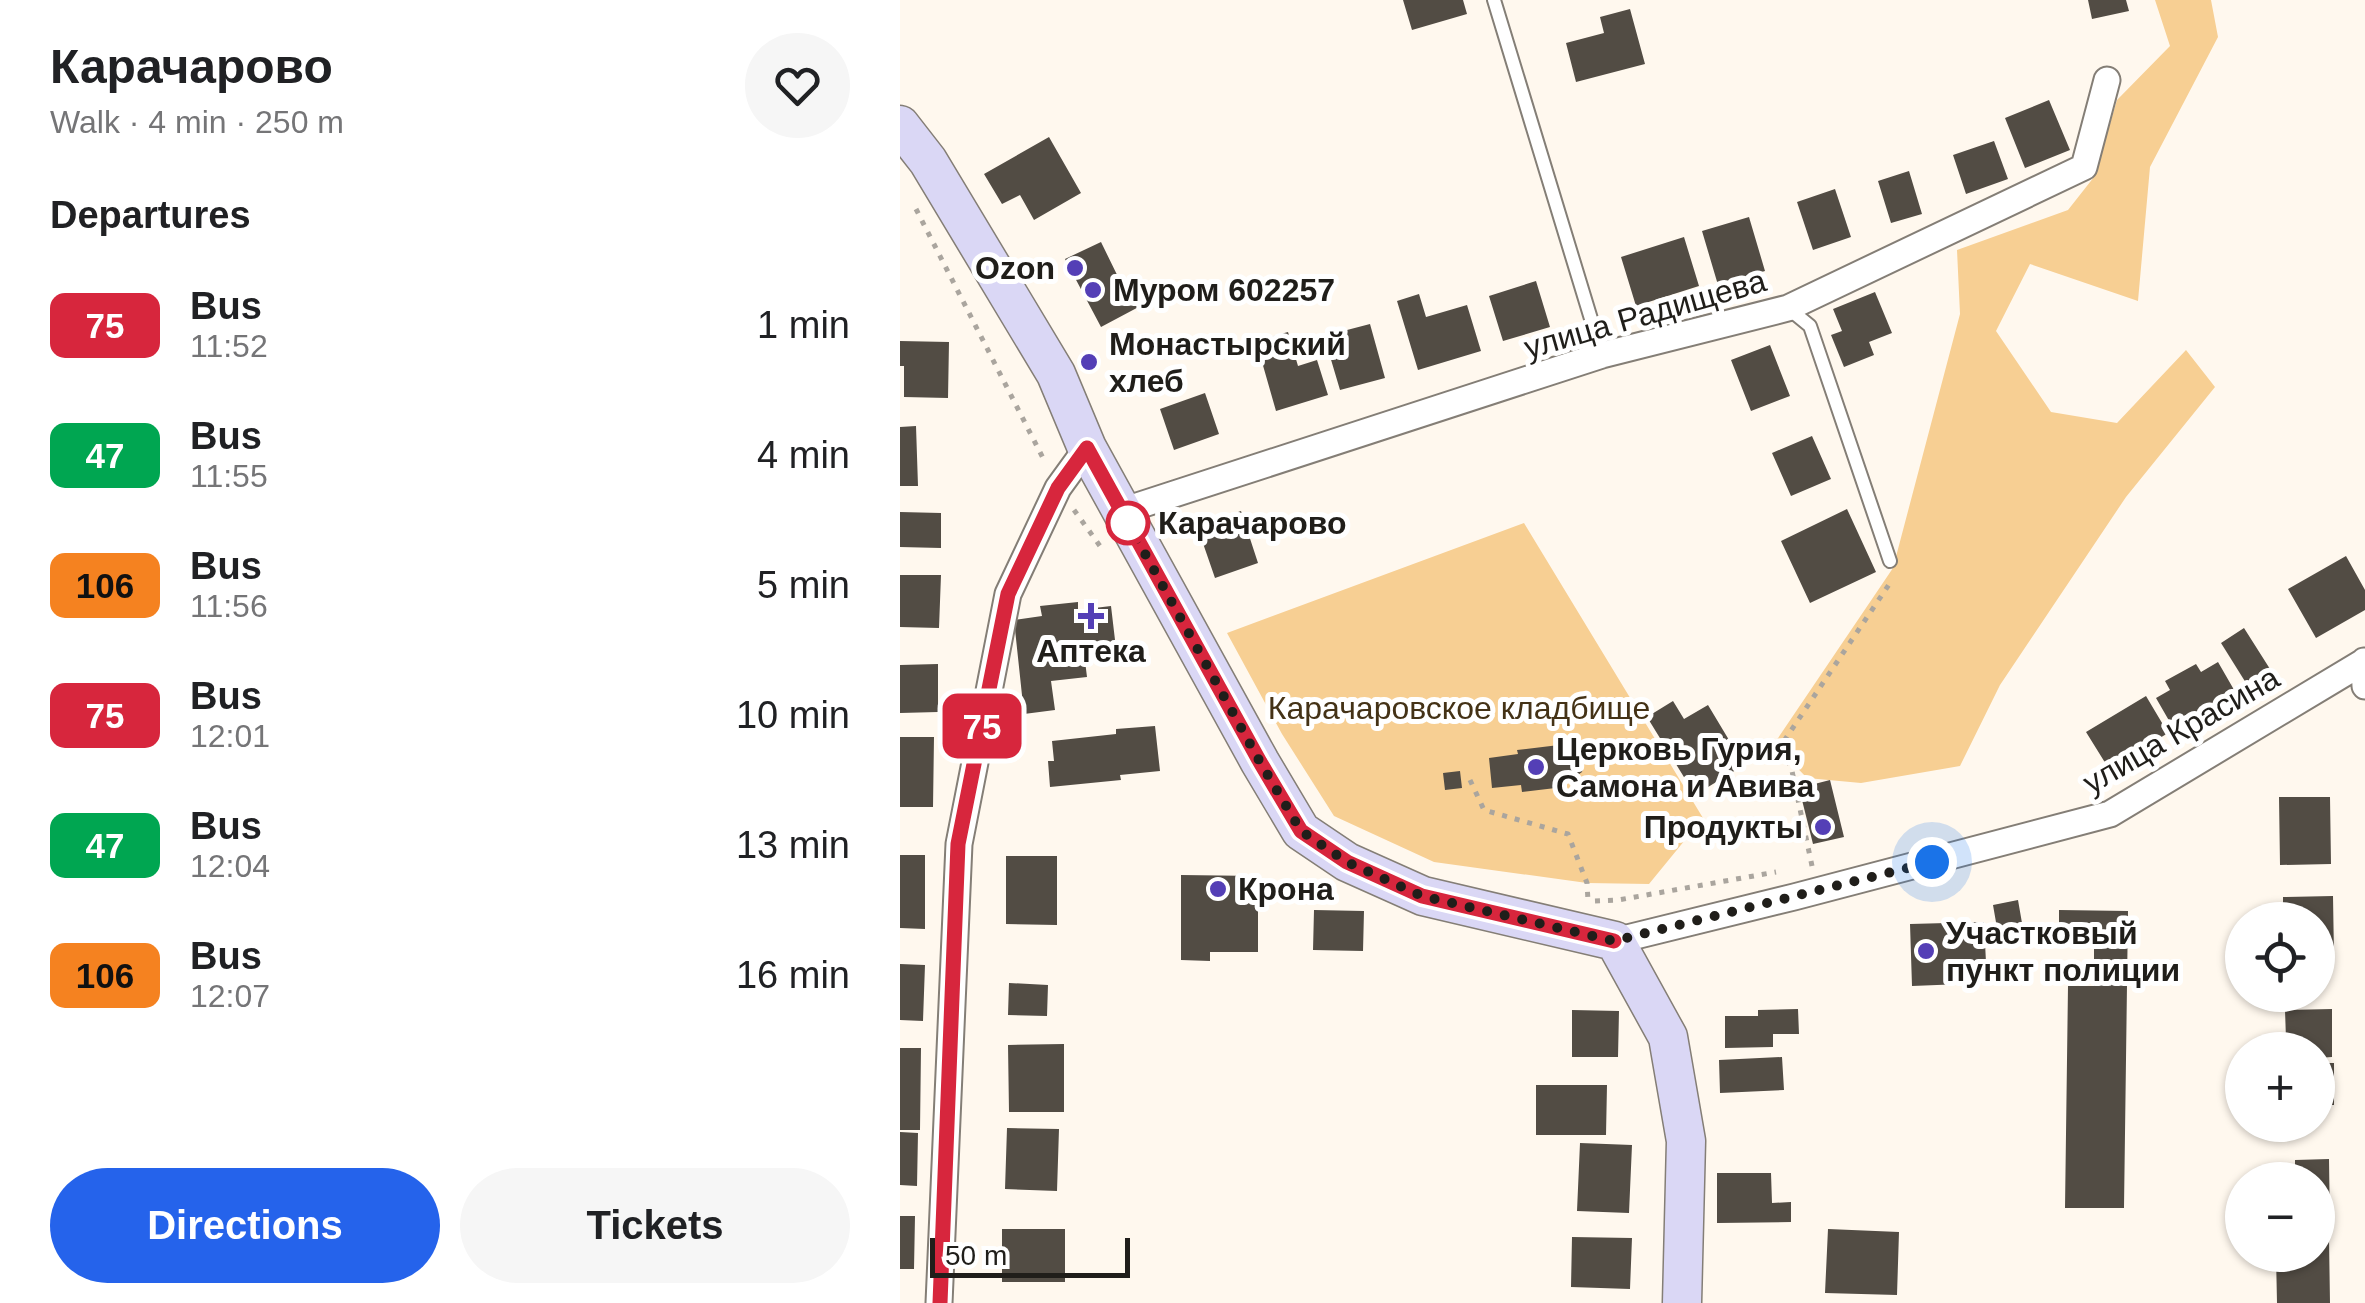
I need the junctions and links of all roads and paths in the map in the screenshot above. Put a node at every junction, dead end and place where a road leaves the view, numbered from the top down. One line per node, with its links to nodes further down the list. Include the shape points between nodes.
1 (1494, 0): 5 (lane)
2 (2106, 80): 4 (street, улица Радищева, via 2084,167)
3 (900, 125): 6 (street, via 1056,374)
4 (1788, 308): 5 (street, улица Радищева); 8 (lane, via 1810,326)
5 (1602, 355): 7 (street, улица Радищева)
6 (1087, 448): 7 (street); 15 (street, via 1058,488 1008,594 958,844)
7 (1122, 511): 14 (street, via 1301,831 1347,862 1422,896)
8 (1890, 561): 12 (path, via 1893,579 1782,744)
9 (2364, 661): 10 (street); 14 (street, улица Красина, via 2110,814)
10 (2365, 686)
11 (1470, 780): 13 (path, via 1484,810 1568,834 1588,902)
12 (1812, 866)
13 (1792, 870)
14 (1614, 941): 16 (street, via 1668,1037 1686,1141)
15 (940, 1303)
16 (1682, 1303)

